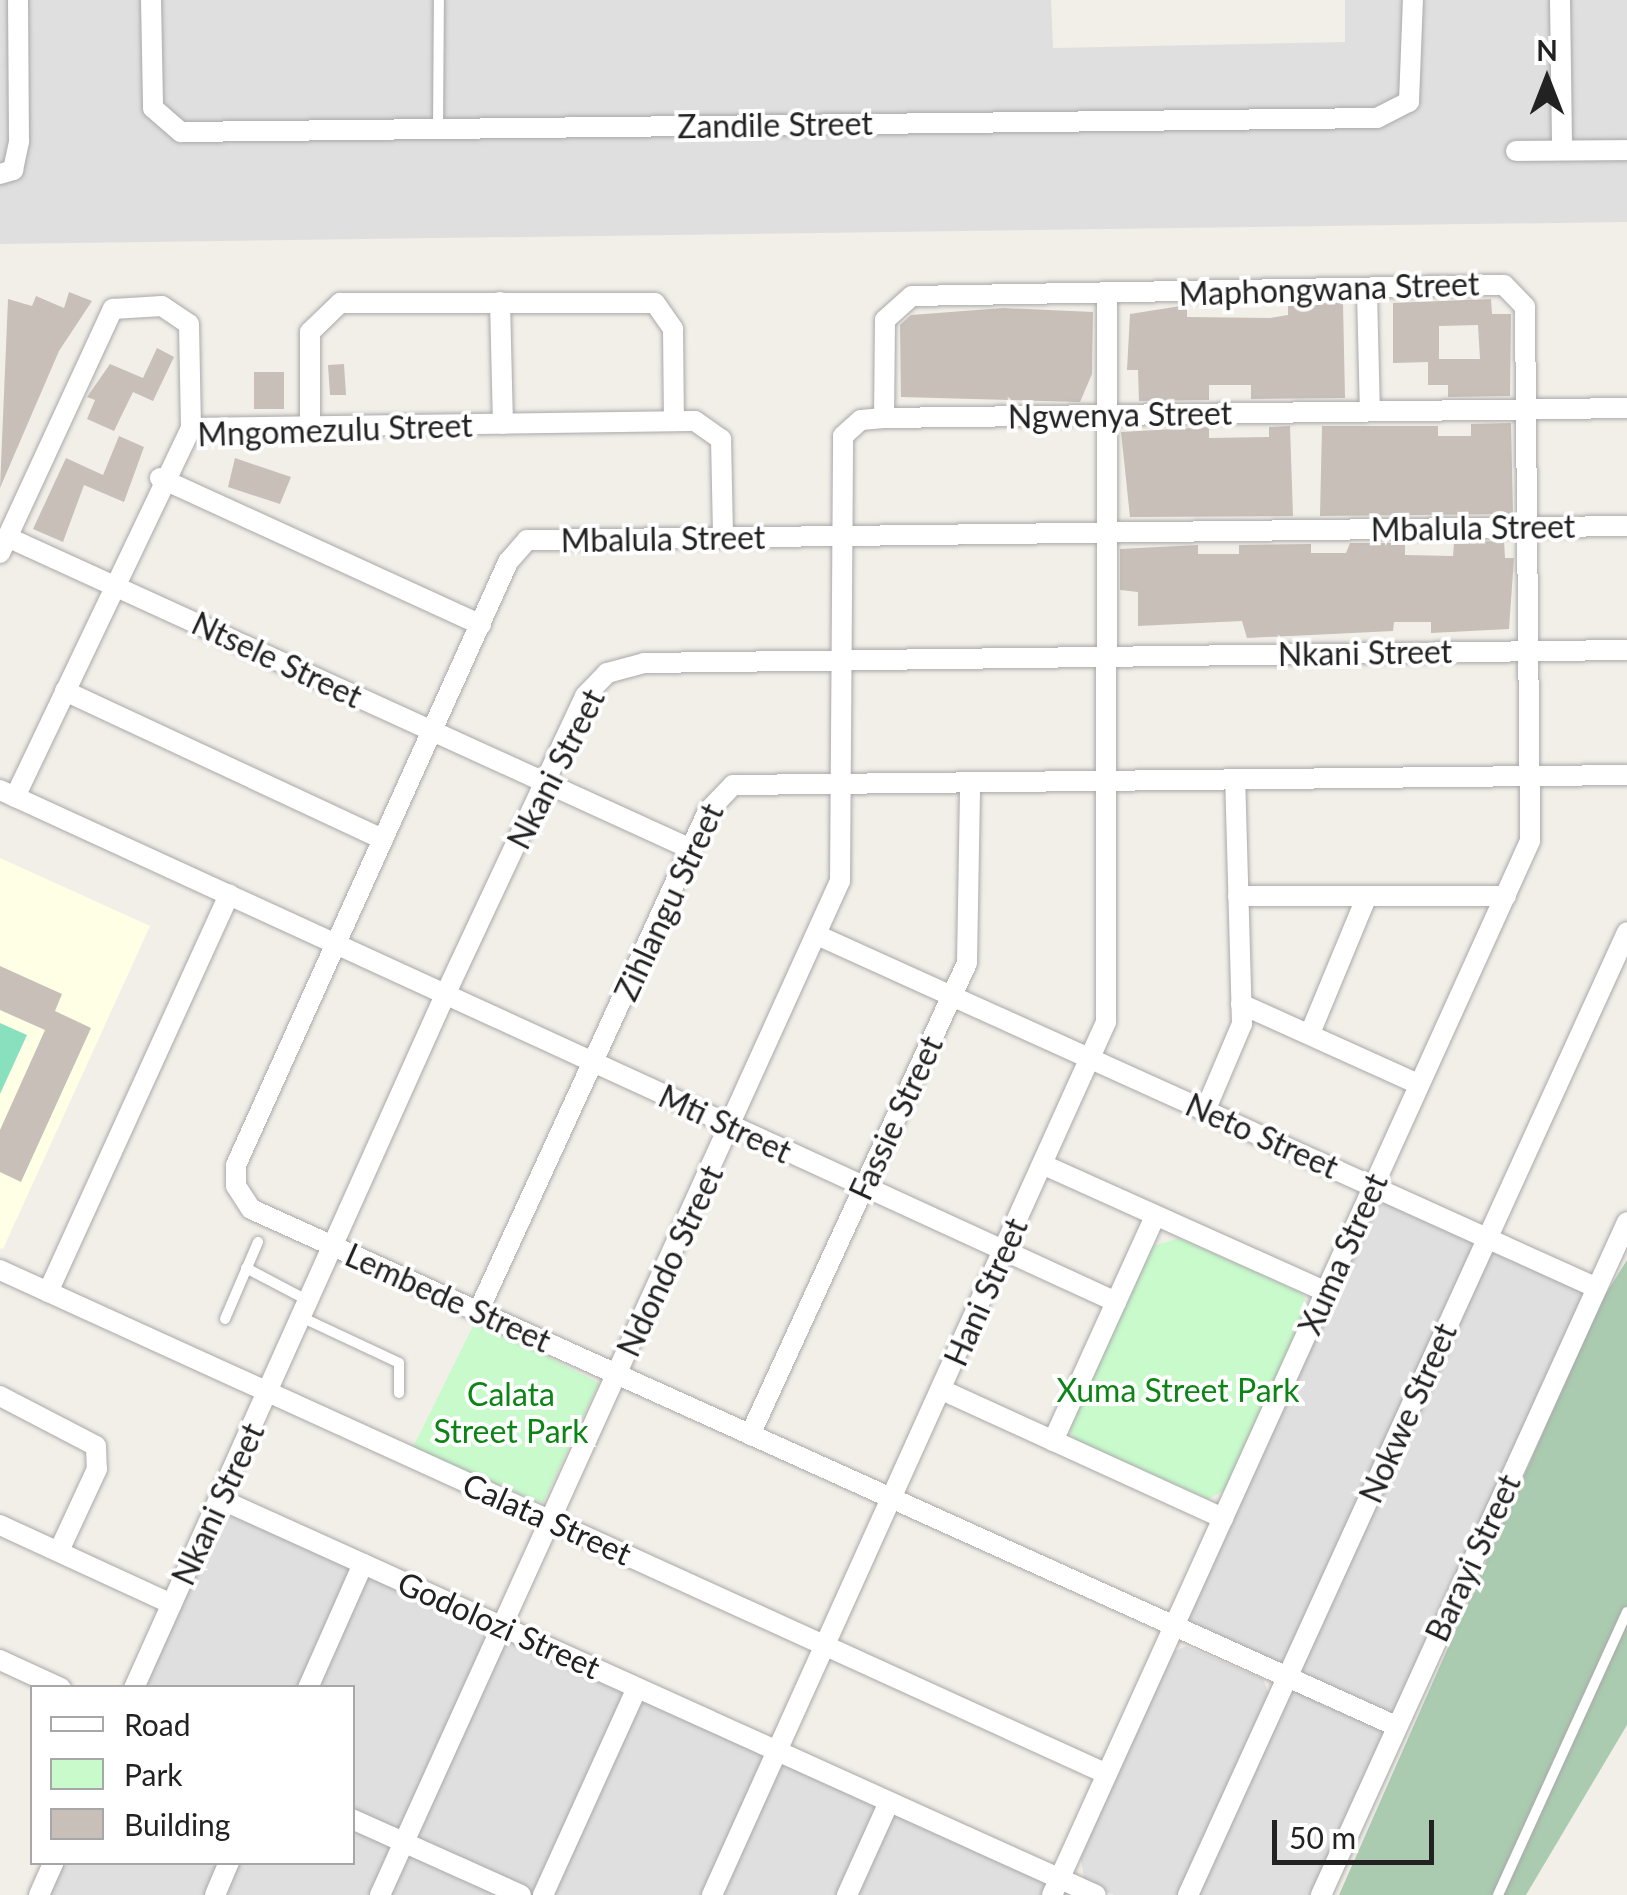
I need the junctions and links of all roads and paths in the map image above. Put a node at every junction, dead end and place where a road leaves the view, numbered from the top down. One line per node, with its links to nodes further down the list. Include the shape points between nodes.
1 (18, 0): 10 (street, via 19,141 13,170)
2 (151, 0): 6 (street, Zandile Street, via 153,108 173,130)
3 (439, 0): 6 (lane)
4 (1413, 0): 6 (street, Zandile Street, via 1409,102 1377,118)
5 (1560, 0): 7 (street)
6 (438, 129)
7 (1562, 150): 8 (street); 9 (street)
8 (1627, 150)
9 (1516, 151)
10 (0, 174)
11 (1367, 292): 12 (street, Maphongwana Street); 15 (street, Maphongwana Street, via 1516,289 1525,306); 16 (street)
12 (1107, 295): 17 (street, Hani Street); 18 (street, Maphongwana Street, via 904,298 885,320)
13 (500, 302): 19 (street, via 661,306 673,329); 20 (street); 21 (street, via 323,310 310,332)
14 (1627, 408): 15 (street, Ngwenya Street)
15 (1527, 409): 16 (street, Ngwenya Street); 25 (street, Maphongwana Street)
16 (1370, 412): 17 (street, Ngwenya Street)
17 (1108, 415): 18 (street, Ngwenya Street); 26 (street, Hani Street)
18 (884, 418): 27 (street, Ngwenya Street, via 861,420 843,436)
19 (674, 421): 20 (street, Mngomezulu Street); 28 (street, Mngomezulu Street, via 706,424 721,439)
20 (503, 424): 21 (street, Mngomezulu Street)
21 (310, 427): 22 (street, Mngomezulu Street)
22 (191, 428): 23 (street, Mngomezulu Street); 29 (street, via 189,324 162,306 113,309)
23 (160, 478): 30 (street, Mngomezulu Street); 31 (street)
24 (1627, 526): 25 (street, Mbalula Street)
25 (1529, 528): 26 (street, Mbalula Street); 33 (street, Maphongwana Street)
26 (1108, 533): 27 (street, Mbalula Street); 34 (street, Hani Street)
27 (841, 536): 28 (street, Mbalula Street); 35 (street, Ngwenya Street)
28 (723, 538): 31 (street, Mbalula Street, via 528,540)
29 (4, 545): 30 (street, Ntsele Street)
30 (112, 585): 36 (street, Mngomezulu Street); 37 (street, Ntsele Street)
31 (480, 625): 37 (street, Mbalula Street)
32 (1627, 650): 33 (street, Nkani Street)
33 (1531, 651): 34 (street, Nkani Street); 39 (street, Xuma Street)
34 (1109, 656): 35 (street, Nkani Street); 41 (street, Hani Street)
35 (843, 660): 42 (street, Nkani Street, via 644,663 607,673 585,696); 44 (street, Ndondo Street)
36 (65, 691): 45 (street, Mngomezulu Street); 46 (street)
37 (431, 730): 42 (street, Ntsele Street); 46 (street, Mbalula Street)
38 (1627, 774): 39 (street, Zihlangu Street)
39 (1534, 776): 40 (street, Zihlangu Street); 51 (street, Xuma Street, via 1530,841)
40 (1236, 780): 41 (street, Zihlangu Street); 49 (street)
41 (1110, 782): 43 (street, Zihlangu Street); 59 (street, Hani Street, via 1111,995)
42 (546, 783): 47 (street, Ntsele Street); 55 (street, Nkani Street)
43 (970, 784): 44 (street, Zihlangu Street); 56 (street, Fassie Street, via 973,930)
44 (845, 786): 47 (street, Zihlangu Street, via 733,785 715,796); 53 (street, Ndondo Street, via 843,866)
45 (7, 794): 48 (street, Mti Street)
46 (382, 839): 54 (street, Mbalula Street)
47 (690, 849): 60 (street, Zihlangu Street)
48 (228, 894): 54 (street, Mti Street); 76 (street)
49 (1238, 896): 50 (street); 57 (street)
50 (1367, 896): 51 (street); 58 (street)
51 (1506, 896): 61 (street, Xuma Street)
52 (1627, 932): 69 (street, Nokwe Street)
53 (817, 936): 56 (street, Neto Street); 63 (street, Ndondo Street)
54 (336, 944): 55 (street, Mti Street); 71 (street, Mbalula Street, via 234,1176 251,1209)
55 (446, 995): 60 (street, Mti Street); 71 (street, Nkani Street)
56 (952, 996): 59 (street, Neto Street); 66 (street, Fassie Street)
57 (1241, 1004): 58 (street); 62 (street, via 1242,1024)
58 (1311, 1032): 61 (street)
59 (1093, 1057): 62 (street, Neto Street); 64 (street, Hani Street)
60 (594, 1064): 63 (street, Mti Street); 80 (street, Zihlangu Street)
61 (1418, 1084): 65 (street, Xuma Street)
62 (1206, 1111): 65 (street, Neto Street)
63 (731, 1127): 66 (street, Mti Street); 82 (street, Ndondo Street)
64 (1044, 1165): 67 (street); 72 (street, Hani Street)
65 (1373, 1186): 69 (street, Neto Street); 77 (street, Xuma Street)
66 (864, 1189): 72 (street, Mti Street); 87 (street, Fassie Street)
67 (1154, 1218): 77 (street); 78 (street)
68 (1627, 1222): 75 (street, Barayi Street)
69 (1488, 1238): 75 (street, Neto Street); 102 (street, Nokwe Street)
70 (258, 1242): 73 (lane)
71 (332, 1246): 79 (street, Nkani Street); 80 (street, Lembede Street)
72 (1004, 1252): 78 (street, Mti Street); 83 (street, Hani Street)
73 (246, 1268): 79 (lane); 81 (lane)
74 (0, 1270): 76 (street, Calata Street)
75 (1597, 1288): 107 (street, Barayi Street)
76 (48, 1292): 84 (street, Calata Street)
77 (1326, 1292): 91 (street, Xuma Street)
78 (1116, 1302): 88 (street)
79 (304, 1309): 84 (street, Nkani Street); 85 (lane, via 399,1362)
80 (478, 1312): 82 (street, Lembede Street)
81 (224, 1319)
82 (617, 1375): 87 (street, Lembede Street); 92 (street, Ndondo Street)
83 (942, 1390): 88 (street); 90 (street, Hani Street)
84 (269, 1393): 89 (street, Nkani Street); 92 (street, Calata Street)
85 (400, 1394)
86 (0, 1396): 94 (street, via 96,1446 97,1469)
87 (750, 1435): 90 (street, Lembede Street)
88 (1053, 1441): 91 (street)
89 (220, 1499): 95 (street, Godolozi Street); 96 (street, Nkani Street)
90 (892, 1500): 99 (street, Lembede Street); 100 (street, Hani Street)
91 (1223, 1518): 99 (street, Xuma Street)
92 (550, 1521): 98 (street, Ndondo Street); 100 (street, Calata Street)
93 (0, 1526): 94 (street)
94 (58, 1552): 96 (street)
95 (363, 1564): 98 (street, Godolozi Street); 105 (street)
96 (172, 1604): 104 (street, Nkani Street)
97 (1627, 1612): 126 (lane)
98 (502, 1627): 106 (street, Godolozi Street); 112 (street, Ndondo Street)
99 (1174, 1628): 102 (street, Lembede Street); 109 (street, Xuma Street)
100 (825, 1646): 108 (street, Hani Street); 109 (street, Calata Street)
101 (3, 1669): 103 (street)
102 (1288, 1676): 107 (street, Lembede Street); 124 (street, Nokwe Street)
103 (52, 1685)
104 (135, 1685)
105 (309, 1685)
106 (637, 1688): 108 (street, Godolozi Street); 120 (street)
107 (1396, 1726): 125 (street, Barayi Street)
108 (777, 1752): 110 (street); 121 (street, Hani Street)
109 (1107, 1774): 115 (street, Xuma Street)
110 (889, 1802): 115 (street); 122 (street)
111 (355, 1820): 112 (street)
112 (404, 1842): 118 (street, Ndondo Street); 119 (street)
113 (53, 1865): 116 (street)
114 (229, 1865): 117 (street)
115 (1056, 1887): 123 (street)
116 (39, 1895)
117 (215, 1895)
118 (380, 1895)
119 (521, 1895)
120 (543, 1895)
121 (712, 1895)
122 (847, 1895)
123 (1096, 1895)
124 (1188, 1895)
125 (1321, 1895)
126 (1498, 1895)

